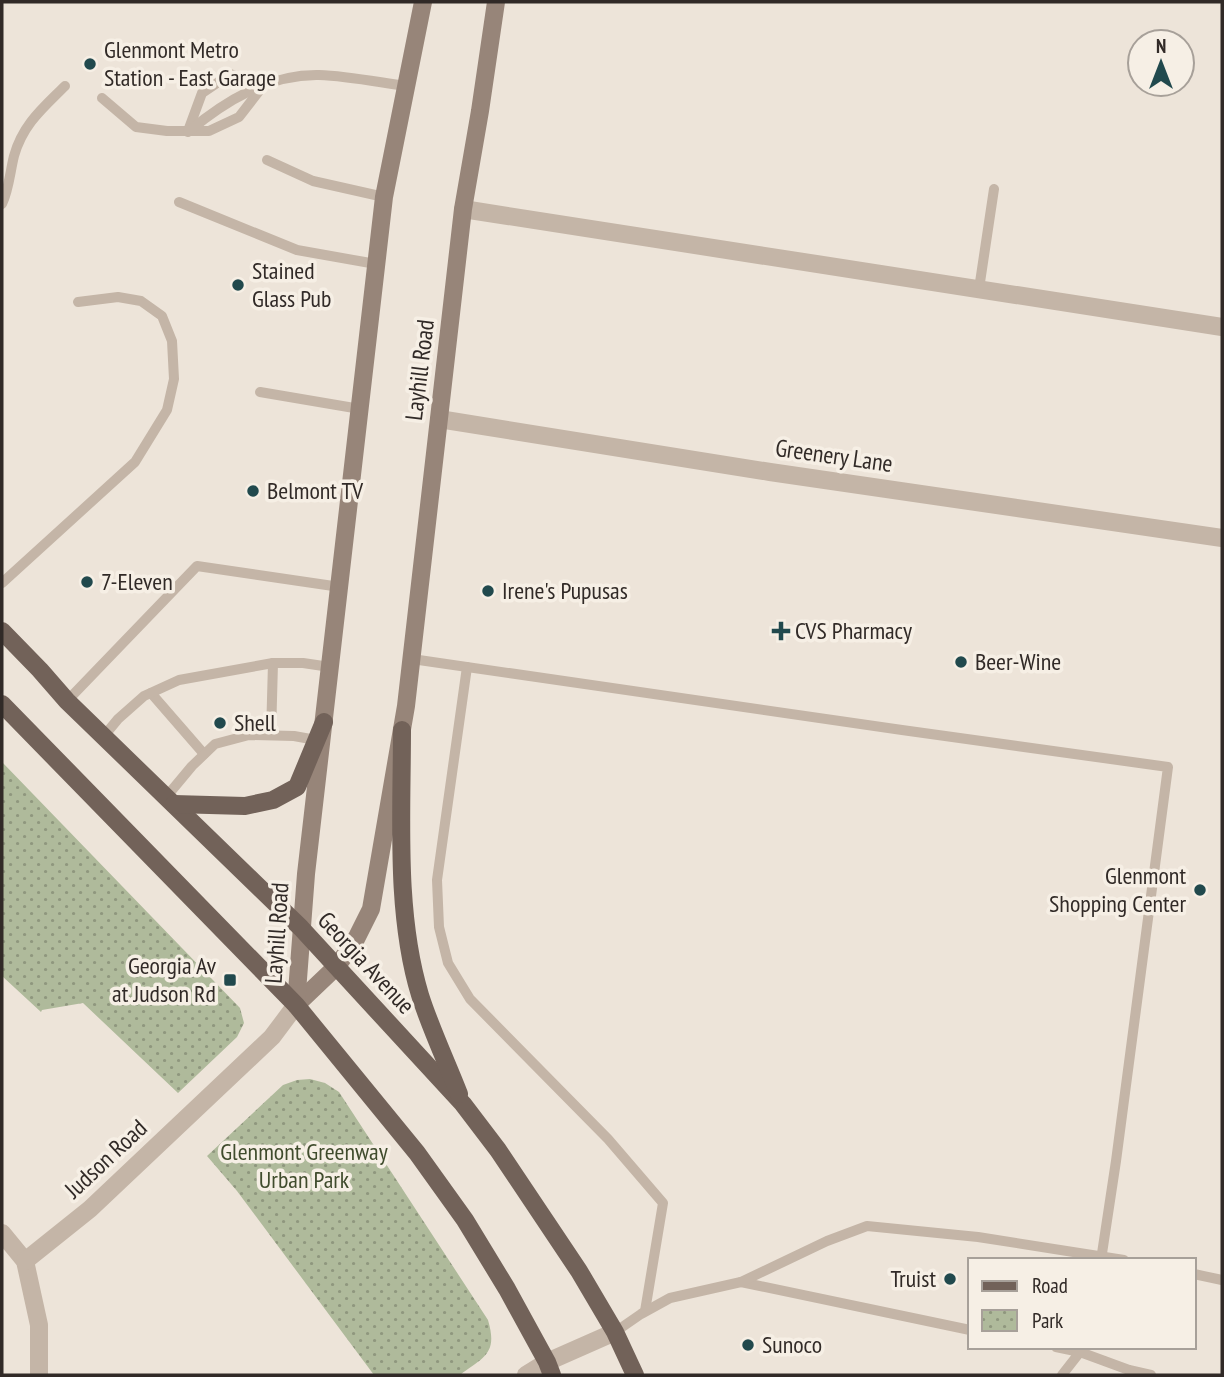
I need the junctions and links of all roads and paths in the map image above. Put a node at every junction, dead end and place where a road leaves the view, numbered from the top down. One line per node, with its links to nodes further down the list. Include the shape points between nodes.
1 (423, 2): 5 (main road, Layhill Road)
2 (496, 2): 13 (main road, Layhill Road)
3 (65, 86): 12 (lane, via 29,123 14,155)
4 (263, 86): 5 (lane, via 318,75); 7 (lane, via 248,90); 7 (lane, via 239,117 209,131); 7 (lane, via 230,74 202,93)
5 (406, 86): 10 (main road, Layhill Road)
6 (102, 99): 7 (lane, via 136,127)
7 (188, 132)
8 (267, 160): 10 (lane, via 313,181)
9 (994, 189): 15 (lane)
10 (384, 197): 14 (main road, Layhill Road)
11 (179, 202): 14 (lane, via 297,250)
12 (2, 204)
13 (463, 209): 15 (street); 20 (main road, Layhill Road)
14 (376, 264): 19 (main road, Layhill Road)
15 (979, 289): 17 (street)
16 (78, 302): 22 (lane, via 118,297 141,301 162,316 172,341 174,379 167,410 135,462)
17 (1222, 327)
18 (260, 393): 19 (lane)
19 (360, 409): 23 (main road, Layhill Road)
20 (439, 419): 21 (street, Greenery Lane); 25 (main road, Layhill Road)
21 (1222, 538)
22 (2, 583)
23 (340, 587): 27 (main road, Layhill Road); 30 (lane, via 197,566)
24 (2, 631): 30 (main road, Georgia Avenue)
25 (412, 659): 28 (lane); 33 (main road, Layhill Road)
26 (273, 663): 27 (lane); 29 (lane, via 179,680); 34 (lane)
27 (331, 667): 32 (main road, Layhill Road)
28 (467, 667): 44 (lane, via 1168,767); 49 (lane, via 437,880 439,927 448,963 470,999 608,1139 663,1203)
29 (151, 693): 35 (lane); 37 (lane)
30 (67, 701): 35 (main road, Georgia Avenue)
31 (2, 704): 41 (main road)
32 (324, 722): 36 (main road); 39 (main road, Layhill Road)
33 (402, 730): 40 (main road, Layhill Road, via 371,909); 42 (main road, via 406,929 420,995)
34 (271, 735): 36 (lane); 37 (lane, via 215,744)
35 (104, 736): 38 (main road, Georgia Avenue)
36 (316, 740): 38 (main road, via 297,787 273,800 246,806)
37 (204, 754): 38 (lane, via 181,778)
38 (170, 800): 39 (main road, Georgia Avenue)
39 (300, 928): 40 (main road, Georgia Avenue); 41 (main road, Layhill Road)
40 (337, 966): 41 (main road, Layhill Road); 42 (main road, Georgia Avenue)
41 (296, 1005): 45 (street, Judson Road, via 272,1037 90,1209); 53 (main road, via 417,1153 465,1220)
42 (463, 1104): 51 (main road, Georgia Avenue, via 550,1226)
43 (2, 1233): 45 (street)
44 (1102, 1258): 48 (lane, via 978,1237 867,1226)
45 (25, 1261): 55 (street, via 39,1325)
46 (1196, 1274): 47 (lane)
47 (1222, 1280)
48 (741, 1282): 49 (lane, via 670,1298); 50 (lane)
49 (645, 1311): 51 (lane)
50 (968, 1330)
51 (615, 1332): 53 (street); 57 (main road, Georgia Avenue)
52 (1080, 1350): 54 (lane); 58 (lane)
53 (549, 1368): 56 (street)
54 (1129, 1373): 59 (lane)
55 (39, 1375)
56 (526, 1375)
57 (635, 1375)
58 (1062, 1375)
59 (1151, 1375)

